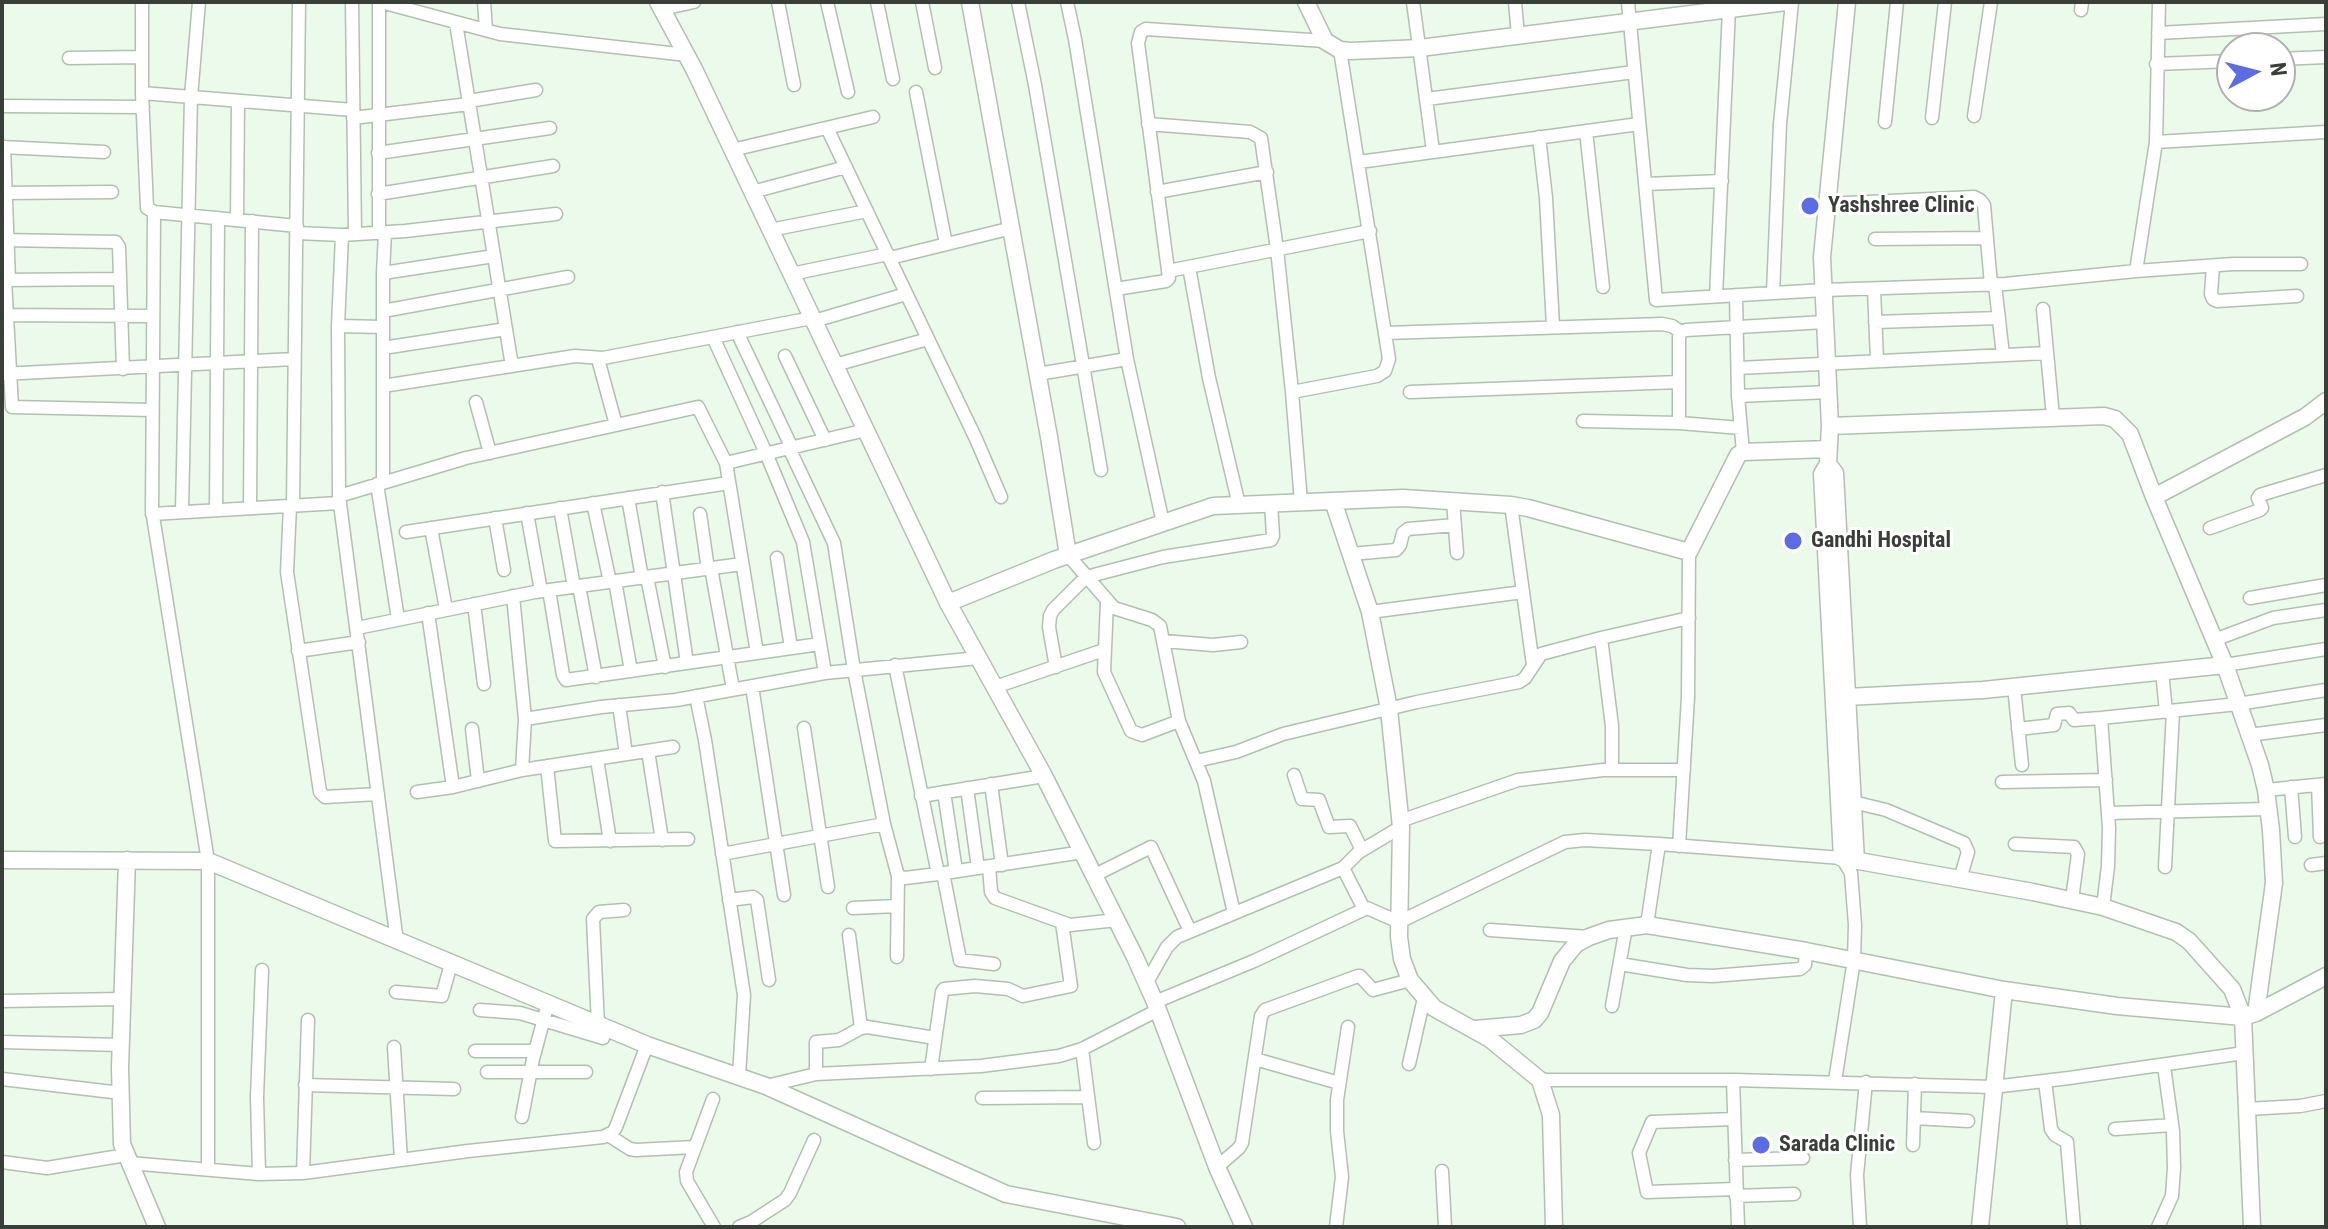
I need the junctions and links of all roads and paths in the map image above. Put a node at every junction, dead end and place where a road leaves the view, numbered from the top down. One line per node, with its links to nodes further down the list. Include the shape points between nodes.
1 (142, 2): 38 (street)
2 (199, 2): 51 (street)
3 (299, 2): 57 (street)
4 (352, 2): 58 (street)
5 (380, 2): 30 (street); 59 (street)
6 (484, 2): 32 (street)
7 (694, 2): 26 (street)
8 (778, 2): 47 (street)
9 (827, 2): 49 (street)
10 (877, 2): 46 (street)
11 (922, 2): 44 (street)
12 (970, 2): 99 (street)
13 (1018, 2): 166 (street)
14 (1067, 2): 125 (street)
15 (1306, 2): 35 (street)
16 (1413, 2): 36 (street)
17 (1515, 2): 34 (street)
18 (1628, 2): 29 (street)
19 (1786, 2): 27 (street)
20 (1792, 2): 128 (street, via 1780,124)
21 (1847, 2): 90 (street)
22 (1897, 2): 63 (street)
23 (1945, 2): 62 (street)
24 (1991, 2): 60 (street)
25 (2159, 2): 33 (street)
26 (660, 6): 37 (street)
27 (1736, 6): 28 (street); 83 (street)
28 (1689, 8): 29 (street)
29 (1629, 22): 34 (street); 45 (street)
30 (456, 23): 32 (street); 55 (street)
31 (2326, 24): 33 (street)
32 (486, 30): 37 (street)
33 (2158, 33): 43 (street)
34 (1518, 36): 36 (street)
35 (1333, 46): 36 (street, via 1351,51); 64 (street, via 1146,29 1138,43); 78 (street)
36 (1420, 48): 52 (street)
37 (687, 55): 74 (street)
38 (142, 57): 40 (street); 53 (street)
39 (2326, 57): 41 (street)
40 (69, 58)
41 (2296, 58)
42 (2216, 62): 43 (street)
43 (2156, 64): 72 (street)
44 (935, 68)
45 (1634, 72): 52 (street); 65 (street)
46 (893, 79)
47 (794, 85)
48 (536, 90): 55 (street)
49 (848, 92)
50 (916, 92): 108 (street)
51 (191, 97): 53 (street); 54 (street); 94 (street)
52 (1427, 99): 75 (street)
53 (143, 100): 56 (street); 92 (street, via 146,203)
54 (238, 101): 57 (street); 96 (street)
55 (469, 102): 59 (street); 71 (street)
56 (2, 106)
57 (299, 106): 58 (street); 100 (street)
58 (353, 114): 59 (street); 104 (street)
59 (378, 116): 77 (street)
60 (1974, 116)
61 (873, 117): 67 (street)
62 (1932, 118)
63 (1885, 122)
64 (1148, 124): 81 (street, via 1256,134 1264,144); 88 (street)
65 (1639, 124): 68 (street); 84 (street)
66 (550, 128): 71 (street)
67 (827, 128): 74 (street); 80 (street)
68 (1586, 131): 70 (street); 123 (street)
69 (2326, 132): 72 (street)
70 (1539, 137): 75 (street); 143 (street)
71 (475, 139): 77 (street); 82 (street)
72 (2156, 142): 116 (street)
73 (3, 147): 76 (street); 85 (street)
74 (732, 150): 87 (street)
75 (1433, 151): 78 (street)
76 (104, 152)
77 (378, 153): 89 (street)
78 (1359, 162): 102 (street)
79 (553, 166): 82 (street)
80 (846, 167): 87 (street); 91 (street)
81 (1267, 172): 88 (street); 109 (street)
82 (481, 178): 89 (street); 98 (street)
83 (1722, 181): 84 (street); 131 (street)
84 (1645, 184): 131 (street, via 1656,300)
85 (3, 189): 86 (street); 107 (street)
86 (112, 192)
87 (752, 192): 101 (street)
88 (1157, 192): 115 (street)
89 (378, 194): 103 (street)
90 (1827, 204): 105 (street, via 1974,197 1984,205); 127 (street)
91 (867, 211): 101 (street); 111 (street)
92 (154, 212): 94 (street); 137 (street)
93 (556, 214): 98 (street)
94 (188, 215): 95 (street); 163 (street)
95 (218, 218): 96 (street); 161 (street)
96 (237, 220): 97 (street)
97 (252, 221): 100 (street); 159 (street)
98 (489, 222): 103 (street); 110 (street)
99 (1012, 228): 108 (street); 171 (street)
100 (297, 229): 104 (street); 156 (street)
101 (770, 230): 118 (street)
102 (1370, 231): 109 (street); 149 (street)
103 (382, 233): 104 (street); 117 (street)
104 (348, 234): 142 (street)
105 (1987, 238): 106 (street); 122 (street)
106 (1875, 239)
107 (4, 240): 120 (street, via 114,241 119,247); 121 (street)
108 (946, 244): 111 (street)
109 (1277, 249): 114 (street); 174 (street)
110 (494, 256): 117 (street); 124 (street)
111 (889, 256): 118 (street); 129 (street)
112 (2301, 264): 113 (street)
113 (2213, 266): 116 (street); 132 (street, via 2211,294 2217,301)
114 (1189, 267): 115 (street); 209 (street)
115 (1168, 271): 125 (street, via 1166,281)
116 (2136, 271): 122 (street)
117 (383, 273): 134 (street)
118 (791, 274): 139 (street)
119 (568, 277): 124 (street)
120 (120, 279): 121 (street); 136 (street)
121 (5, 280): 135 (street)
122 (1993, 285): 126 (street); 138 (street)
123 (1603, 287)
124 (500, 289): 134 (street); 146 (street)
125 (1116, 289): 158 (street)
126 (1874, 289): 127 (street); 141 (street)
127 (1824, 290): 128 (street); 140 (street)
128 (1773, 293): 130 (street)
129 (906, 294): 139 (street); 151 (street)
130 (1736, 295): 131 (street); 145 (street)
131 (1716, 296)
132 (2297, 296)
133 (2043, 309): 153 (street)
134 (383, 311): 144 (street)
135 (4, 315): 136 (street); 170 (street)
136 (121, 316): 137 (street); 169 (street)
137 (153, 316): 167 (street)
138 (1999, 318): 141 (street); 154 (street)
139 (813, 319): 147 (street); 164 (street)
140 (1825, 322): 145 (street); 162 (street)
141 (1875, 322): 160 (street)
142 (338, 326): 144 (street); 203 (street)
143 (1553, 326): 148 (street, via 1662,324); 149 (street)
144 (383, 327): 152 (street)
145 (1737, 328): 148 (street); 168 (street)
146 (506, 329): 152 (street); 165 (street)
147 (737, 332): 150 (street); 189 (street)
148 (1681, 332): 172 (street)
149 (1385, 333): 174 (street, via 1385,371)
150 (713, 337): 157 (street); 192 (street)
151 (928, 339): 164 (street); 200 (street)
152 (383, 348): 173 (street)
153 (2047, 353): 154 (street); 181 (street)
154 (2003, 355): 160 (street)
155 (785, 356): 188 (street)
156 (294, 359): 159 (street); 211 (street)
157 (598, 359): 165 (street, via 581,355); 184 (street)
158 (1127, 359): 166 (street); 220 (street)
159 (251, 360): 161 (street); 212 (street)
160 (1877, 360): 162 (street)
161 (217, 363): 163 (street); 214 (street)
162 (1827, 363): 168 (street); 176 (street)
163 (186, 365): 167 (street); 215 (street)
164 (835, 365): 187 (street)
165 (512, 366): 173 (street)
166 (1082, 366): 171 (street); 195 (street)
167 (152, 367): 169 (street); 180 (street)
168 (1738, 368): 177 (street)
169 (123, 369): 170 (street)
170 (6, 374): 180 (street, via 13,408)
171 (1038, 374): 229 (street)
172 (1679, 382): 175 (street); 183 (street)
173 (383, 386): 198 (street)
174 (1292, 392): 206 (street)
175 (1410, 392)
176 (1829, 392): 177 (street); 185 (street)
177 (1738, 396): 186 (street)
178 (2326, 401): 201 (street)
179 (476, 402): 191 (street)
180 (152, 410): 217 (street)
181 (2053, 417): 185 (street); 201 (street, via 2115,419 2130,434)
182 (1583, 421): 183 (street)
183 (1679, 423): 186 (street)
184 (616, 425): 191 (street); 194 (street, via 698,407)
185 (1830, 426): 193 (street)
186 (1741, 428): 190 (street)
187 (866, 430): 188 (street); 245 (street)
188 (825, 440): 189 (street)
189 (790, 448): 192 (street); 273 (street, via 834,543)
190 (1743, 452): 193 (street); 225 (street)
191 (490, 453): 198 (street)
192 (766, 453): 194 (street); 259 (street, via 803,542)
193 (1828, 457): 226 (street, via 1835,473)
194 (726, 463): 197 (street)
195 (1101, 470)
196 (2326, 475): 223 (street, via 2260,495 2260,510)
197 (729, 483): 199 (street); 231 (street)
198 (380, 484): 203 (street); 252 (street)
199 (662, 492): 202 (street); 234 (street)
200 (1001, 497)
201 (2154, 497): 255 (street)
202 (628, 498): 207 (street); 235 (street)
203 (339, 499): 211 (street); 253 (street)
204 (1333, 501): 205 (street); 206 (street); 228 (street)
205 (1453, 501): 210 (street); 221 (street)
206 (1301, 502): 208 (street)
207 (593, 503): 213 (street); 237 (street)
208 (1271, 503): 209 (street); 236 (street, via 1271,540 1163,557)
209 (1239, 505): 220 (street, via 1213,506)
210 (1511, 505): 225 (street); 241 (street)
211 (291, 506): 212 (street); 263 (street, via 287,572)
212 (250, 508): 214 (street)
213 (560, 508): 216 (street); 239 (street)
214 (216, 510): 215 (street)
215 (182, 512): 217 (street)
216 (527, 513): 219 (street); 240 (street)
217 (152, 514): 344 (street)
218 (700, 514): 232 (street)
219 (495, 518): 222 (street); 233 (street)
220 (1163, 523): 229 (street)
221 (1455, 525): 227 (street); 228 (street, via 1408,529 1396,550)
222 (431, 528): 224 (street); 247 (street)
223 (2210, 528)
224 (406, 532)
225 (1689, 552): 251 (street)
226 (1833, 552): 285 (street); 346 (street)
227 (1457, 553)
228 (1351, 554): 249 (street)
229 (1068, 555): 236 (street); 245 (street)
230 (777, 558): 260 (street)
231 (742, 564): 232 (street); 264 (street)
232 (710, 568): 234 (street); 265 (street)
233 (504, 570)
234 (675, 573): 235 (street); 267 (street)
235 (645, 577): 237 (street); 271 (street)
236 (1086, 577): 244 (street); 272 (street, via 1050,616)
237 (612, 582): 239 (street); 274 (street)
238 (2326, 585): 243 (street)
239 (576, 586): 240 (street); 277 (street)
240 (545, 590): 242 (street); 277 (street, via 564,678)
241 (1523, 592): 249 (street); 269 (street)
242 (513, 596): 246 (street); 291 (street)
243 (2250, 598)
244 (1107, 602): 256 (street, via 1157,622); 262 (street)
245 (948, 603): 266 (street)
246 (474, 604): 247 (street); 278 (street)
247 (446, 609): 250 (street)
248 (2326, 610): 255 (street, via 2273,618)
249 (1370, 612): 288 (street)
250 (428, 613): 252 (street); 315 (street)
251 (1689, 618): 254 (street); 307 (street)
252 (398, 619): 253 (street)
253 (357, 628): 257 (street)
254 (1601, 638): 269 (street, via 1541,654); 306 (street)
255 (2214, 640): 270 (street)
256 (1164, 641): 258 (street); 292 (street)
257 (359, 642): 263 (street); 321 (street)
258 (1241, 642)
259 (820, 644): 260 (street); 276 (street)
260 (791, 648): 264 (street)
261 (2326, 649): 270 (street)
262 (1104, 650): 272 (street); 292 (street, via 1104,672 1131,731 1142,735)
263 (298, 651): 321 (street, via 321,795)
264 (757, 653): 265 (street)
265 (726, 658): 267 (street); 282 (street)
266 (979, 658): 268 (street); 280 (street)
267 (687, 663): 271 (street)
268 (895, 665): 273 (street); 322 (street)
269 (1533, 665): 288 (street, via 1519,682)
270 (2225, 665): 275 (street); 286 (street)
271 (665, 667): 274 (street)
272 (1056, 667): 280 (street)
273 (854, 670): 276 (street); 327 (street)
274 (631, 671): 277 (street)
275 (2162, 671): 281 (street); 289 (street)
276 (825, 673): 279 (street)
277 (596, 677)
278 (484, 684)
279 (752, 686): 282 (street); 335 (street)
280 (995, 687): 309 (street)
281 (2014, 687): 285 (street); 296 (street)
282 (733, 689): 284 (street)
283 (2326, 690): 286 (street)
284 (696, 696): 287 (street); 341 (street)
285 (1847, 697): 323 (street)
286 (2238, 704): 289 (street); 297 (street)
287 (619, 705): 291 (street); 300 (street)
288 (1389, 709): 302 (street); 328 (street)
289 (2170, 711): 290 (street); 325 (street)
290 (2101, 718): 296 (street, via 2076,720 2069,713 2057,714 2054,725); 310 (street)
291 (525, 719): 305 (street)
292 (1179, 721): 302 (street)
293 (2326, 725): 297 (street)
294 (804, 728): 329 (street)
295 (472, 729): 311 (street)
296 (2018, 729): 303 (street)
297 (2249, 735): 318 (street)
298 (673, 747): 299 (street)
299 (648, 751): 300 (street); 333 (street)
300 (626, 754): 301 (street)
301 (597, 759): 304 (street); 334 (street)
302 (1196, 761): 364 (street)
303 (2022, 765)
304 (547, 766): 305 (street); 334 (street, via 555,841)
305 (522, 770): 311 (street)
306 (1612, 770): 307 (street); 328 (street, via 1518,780)
307 (1684, 770): 338 (street)
308 (1294, 775): 339 (street, via 1302,799 1319,800 1329,827 1352,827)
309 (1044, 776): 313 (street); 340 (street)
310 (2106, 780): 312 (street); 326 (street)
311 (478, 781): 315 (street)
312 (2002, 782)
313 (991, 784): 317 (street); 348 (street)
314 (2322, 784): 316 (street); 331 (street)
315 (453, 787): 319 (street)
316 (2291, 787): 318 (street); 330 (street)
317 (967, 788): 320 (street); 348 (street)
318 (2266, 790): 324 (street)
319 (417, 792)
320 (944, 792): 322 (street); 351 (street)
321 (378, 794): 374 (street)
322 (921, 796): 351 (street)
323 (1853, 802): 346 (street); 354 (street, via 1964,843 1968,852)
324 (2268, 809): 325 (street); 395 (street, via 2274,883)
325 (2169, 811): 326 (street); 349 (street)
326 (2108, 813): 360 (street)
327 (884, 824): 329 (street); 353 (street)
328 (1400, 824): 339 (street); 366 (street)
329 (821, 835): 335 (street); 355 (street)
330 (2295, 837)
331 (2320, 837)
332 (688, 839): 333 (street)
333 (662, 840): 334 (street)
334 (610, 841)
335 (777, 843): 341 (street); 356 (street)
336 (1659, 844): 338 (street); 366 (street, via 1585,840 1554,845); 368 (street)
337 (2015, 844): 358 (street, via 2074,847 2078,854)
338 (1679, 846): 346 (street)
339 (1362, 850): 350 (street)
340 (1083, 852): 348 (street); 352 (street)
341 (722, 854): 357 (street)
342 (2, 860): 343 (street)
343 (127, 860): 344 (street); 389 (street)
344 (208, 861): 374 (street); 455 (street)
345 (2326, 863): 347 (street)
346 (1850, 864): 354 (street); 377 (street)
347 (2311, 865)
348 (989, 866): 351 (street); 367 (street, via 995,898)
349 (2165, 867)
350 (1343, 868): 362 (street); 364 (street)
351 (946, 873): 353 (street); 379 (street, via 960,960)
352 (1095, 875): 365 (street); 371 (street, via 1151,847)
353 (898, 876): 359 (street)
354 (1960, 879): 358 (street)
355 (828, 887)
356 (784, 895)
357 (729, 900): 383 (street, via 757,900); 418 (street, via 744,1007)
358 (2072, 900): 360 (street)
359 (897, 906): 361 (street); 376 (street)
360 (2103, 907): 395 (street, via 2189,941)
361 (853, 908)
362 (1364, 909): 366 (street); 391 (street)
363 (624, 910): 400 (street, via 599,912 593,919)
364 (1234, 913): 371 (street)
365 (1117, 920): 367 (street); 385 (street)
366 (1399, 922): 384 (street, via 1399,950)
367 (1062, 923): 401 (street, via 1071,986 1023,996 975,986 944,989)
368 (1647, 925): 369 (street); 375 (street)
369 (1626, 927): 373 (street); 380 (street)
370 (1490, 930): 373 (street)
371 (1190, 931): 385 (street, via 1172,941)
372 (849, 935): 398 (street)
373 (1589, 937): 399 (street, via 1568,951 1534,1020)
374 (397, 942): 378 (street)
375 (1806, 951): 377 (street); 380 (street, via 1800,969 1713,976)
376 (897, 957)
377 (1854, 960): 386 (street); 422 (street)
378 (451, 964): 387 (street, via 442,996); 394 (street)
379 (994, 964)
380 (1620, 964): 392 (street)
381 (262, 970): 458 (street)
382 (2326, 976): 395 (street)
383 (769, 980)
384 (1410, 980): 388 (street); 410 (street, via 1373,990 1358,976 1267,1008 1261,1016)
385 (1147, 982): 391 (street)
386 (2004, 990): 395 (street, via 2117,1006); 430 (street)
387 (396, 992)
388 (1424, 998): 399 (street); 411 (street)
389 (123, 999): 390 (street); 403 (street)
390 (2, 1001)
391 (1156, 1006): 406 (street); 454 (street)
392 (1612, 1006)
393 (480, 1010): 394 (street)
394 (546, 1012): 400 (street); 408 (street)
395 (2249, 1015): 409 (street)
396 (308, 1020): 427 (street)
397 (1348, 1027): 425 (street)
398 (861, 1028): 401 (street); 417 (street, via 839,1040 816,1042)
399 (1475, 1029): 420 (street)
400 (601, 1032): 404 (street)
401 (935, 1038): 413 (street)
402 (2, 1042): 403 (street)
403 (121, 1045): 432 (street)
404 (647, 1045): 418 (street); 444 (street, via 616,1127)
405 (394, 1047): 429 (street)
406 (1082, 1049): 413 (street); 433 (street)
407 (475, 1051): 408 (street)
408 (535, 1051): 415 (street)
409 (2244, 1053): 412 (street); 437 (street)
410 (1255, 1059): 425 (street); 454 (street, via 1242,1143)
411 (1409, 1064)
412 (2164, 1066): 423 (street); 442 (street)
413 (931, 1069): 417 (street)
414 (487, 1072): 415 (street)
415 (530, 1072): 416 (street); 438 (street)
416 (586, 1072)
417 (816, 1074): 428 (street)
418 (739, 1076): 428 (street)
419 (2, 1079): 432 (street)
420 (1540, 1080): 421 (street); 469 (street, via 1551,1115)
421 (1733, 1080): 422 (street); 440 (street)
422 (1835, 1081): 424 (street)
423 (2045, 1081): 430 (street); 473 (street, via 2051,1129 2067,1142)
424 (1866, 1082): 426 (street); 471 (street, via 1857,1175)
425 (1339, 1083): 467 (street, via 1342,1177)
426 (1915, 1084): 430 (street); 439 (street)
427 (305, 1085): 429 (street); 457 (street)
428 (766, 1086): 461 (street, via 1006,1194)
429 (397, 1087): 431 (street); 451 (street)
430 (1993, 1087): 472 (street)
431 (454, 1089)
432 (121, 1093): 450 (street, via 122,1144)
433 (1088, 1097): 434 (street); 446 (street)
434 (982, 1098)
435 (713, 1099): 448 (street)
436 (2326, 1101): 437 (street)
437 (2247, 1109): 475 (street)
438 (522, 1117)
439 (1914, 1118): 441 (street); 447 (street)
440 (1734, 1119): 452 (street); 459 (street, via 1652,1122 1639,1153 1647,1192)
441 (1968, 1121)
442 (2172, 1125): 443 (street); 474 (street, via 2172,1196)
443 (2115, 1129)
444 (608, 1135): 448 (street, via 636,1150); 451 (street)
445 (814, 1140): 465 (street, via 785,1200)
446 (1094, 1143)
447 (1913, 1145)
448 (694, 1147): 464 (street, via 687,1181)
449 (1803, 1158): 452 (street)
450 (128, 1159): 453 (street, via 47,1168); 455 (street); 463 (street)
451 (401, 1160): 457 (street)
452 (1735, 1160): 459 (street)
453 (2, 1162)
454 (1217, 1167): 466 (street)
455 (208, 1169): 458 (street)
456 (1442, 1171): 468 (street)
457 (303, 1173): 458 (street)
458 (259, 1174)
459 (1736, 1193): 460 (street); 470 (street)
460 (1794, 1194)
461 (1123, 1222): 462 (street)
462 (1169, 1225)
463 (157, 1227)
464 (714, 1227)
465 (739, 1227)
466 (1244, 1227)
467 (1336, 1227)
468 (1445, 1227)
469 (1554, 1227)
470 (1738, 1227)
471 (1860, 1227)
472 (1980, 1227)
473 (2074, 1227)
474 (2158, 1227)
475 (2252, 1227)

